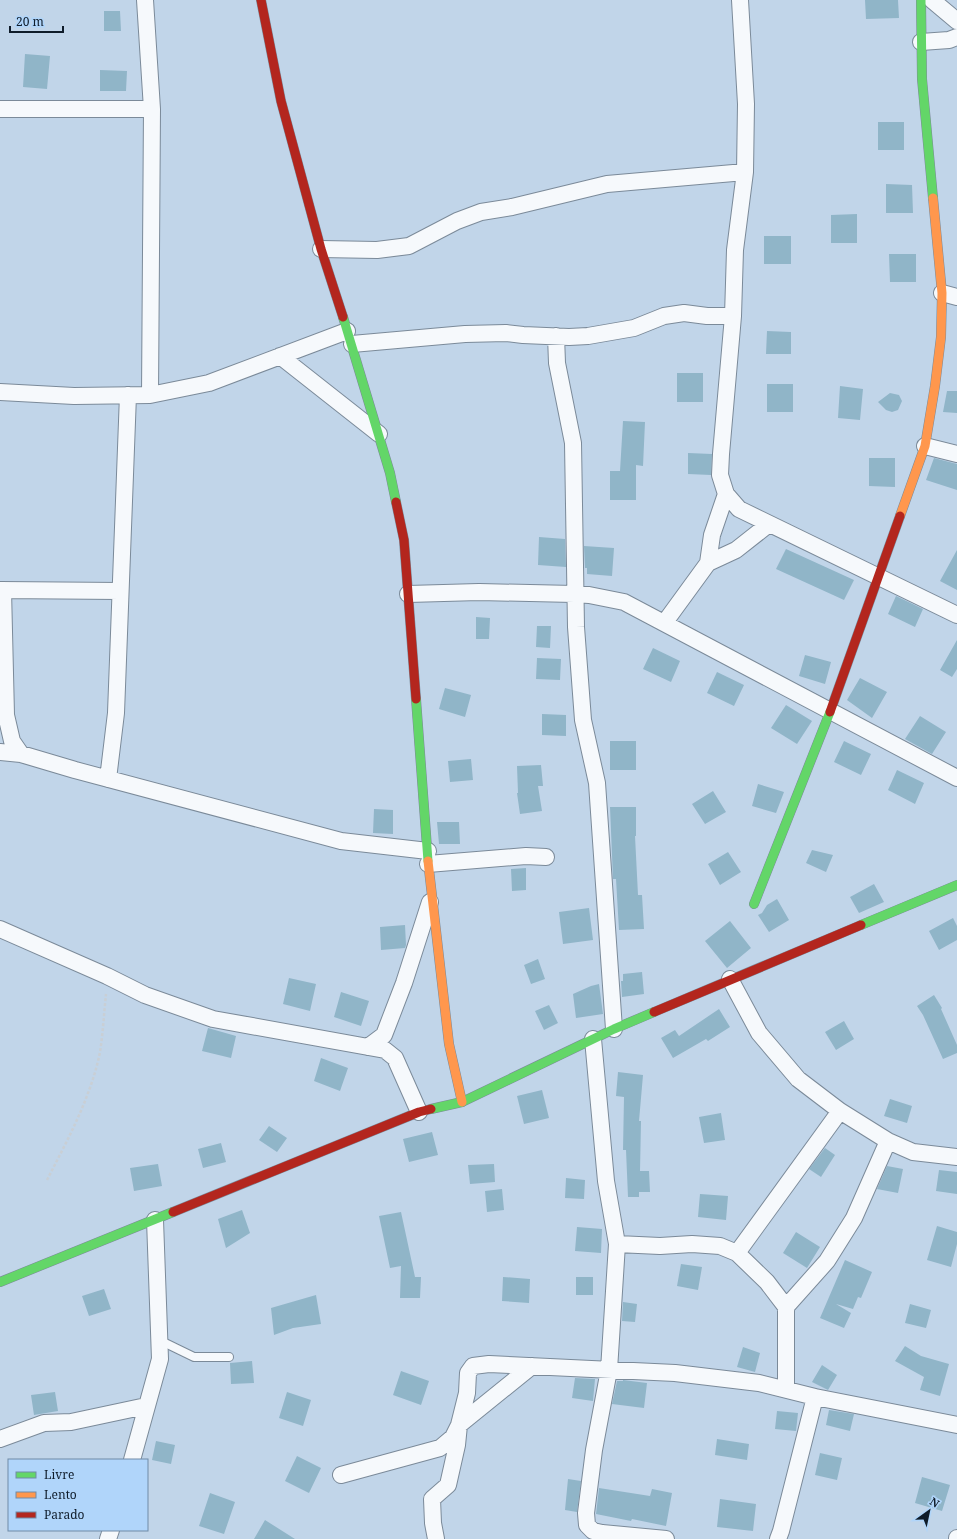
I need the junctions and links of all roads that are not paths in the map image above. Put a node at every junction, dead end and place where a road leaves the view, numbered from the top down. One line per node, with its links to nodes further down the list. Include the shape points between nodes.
1 (145, 0): 10 (street)
2 (261, 0): 12 (street, via 281,102)
3 (740, 0): 11 (street, via 746,104)
4 (921, 0): 8 (street)
5 (932, 0): 6 (street)
6 (957, 21)
7 (957, 37): 8 (street)
8 (921, 42): 13 (street, via 922,79)
9 (0, 109): 10 (street)
10 (152, 109): 20 (street)
11 (745, 172): 12 (street, via 607,184 481,212 457,221 409,246 377,250); 14 (street, via 735,250)
12 (321, 249): 16 (street)
13 (949, 295): 22 (street)
14 (733, 316): 15 (street, via 684,313 664,316 634,328 588,336); 24 (street, via 720,475)
15 (556, 336): 16 (street, via 506,333); 31 (street, via 557,363 573,443)
16 (350, 338): 17 (street); 21 (street)
17 (280, 356): 20 (street, via 209,383); 21 (street)
18 (0, 392): 19 (street, via 74,396)
19 (128, 395): 20 (street); 29 (street)
20 (150, 395)
21 (379, 434): 30 (street, via 404,540)
22 (925, 446): 23 (street); 27 (street)
23 (957, 454)
24 (726, 494): 25 (street, via 739,509); 26 (street, via 712,535)
25 (769, 524): 26 (street, via 736,550); 27 (street)
26 (708, 563): 33 (street)
27 (879, 578): 32 (street); 34 (street)
28 (1, 590): 29 (street); 36 (street, via 6,715 12,740)
29 (120, 591): 38 (street, via 116,713)
30 (408, 594): 31 (street); 40 (street)
31 (574, 594): 33 (street, via 624,602); 46 (street, via 583,720 597,783)
32 (957, 615)
33 (665, 622): 34 (street)
34 (831, 711): 37 (street); 43 (street)
35 (0, 752): 36 (street)
36 (21, 754): 38 (street)
37 (957, 778)
38 (108, 779): 40 (street, via 341,841)
39 (546, 857): 40 (street)
40 (428, 858): 42 (street)
41 (957, 885): 45 (street)
42 (432, 895): 48 (street, via 384,1035); 49 (street, via 449,1044)
43 (754, 904)
44 (0, 929): 48 (street, via 146,995 213,1019)
45 (730, 979): 46 (street); 50 (street, via 759,1033 798,1079)
46 (614, 1029): 47 (street)
47 (593, 1039): 49 (street); 55 (street, via 606,1181)
48 (368, 1047): 51 (street, via 385,1050 395,1058)
49 (462, 1102): 51 (street)
50 (840, 1111): 52 (street); 56 (street)
51 (419, 1112): 54 (street)
52 (888, 1141): 53 (street, via 913,1152); 58 (street, via 854,1218 827,1261)
53 (957, 1157)
54 (155, 1220): 57 (street); 59 (street)
55 (617, 1244): 56 (street, via 720,1246); 62 (street)
56 (737, 1253): 58 (street)
57 (0, 1282)
58 (786, 1307): 63 (street)
59 (159, 1340): 60 (lane, via 194,1357); 65 (street, via 160,1358)
60 (229, 1357)
61 (532, 1366): 62 (street); 66 (street); 66 (street, via 474,1366 468,1373 468,1393)
62 (609, 1370): 63 (street, via 675,1373 759,1383); 71 (street, via 594,1450 586,1513 587,1525)
63 (786, 1389): 64 (street)
64 (815, 1398): 67 (street); 74 (street)
65 (146, 1406): 68 (street, via 71,1422 44,1423); 69 (street)
66 (458, 1425): 70 (street, via 453,1437 440,1448); 72 (street, via 456,1452 448,1485 432,1500)
67 (957, 1425)
68 (0, 1439)
69 (132, 1459)
70 (341, 1475)
71 (593, 1535): 73 (street, via 602,1533)
72 (436, 1539)
73 (666, 1539)
74 (778, 1539)

